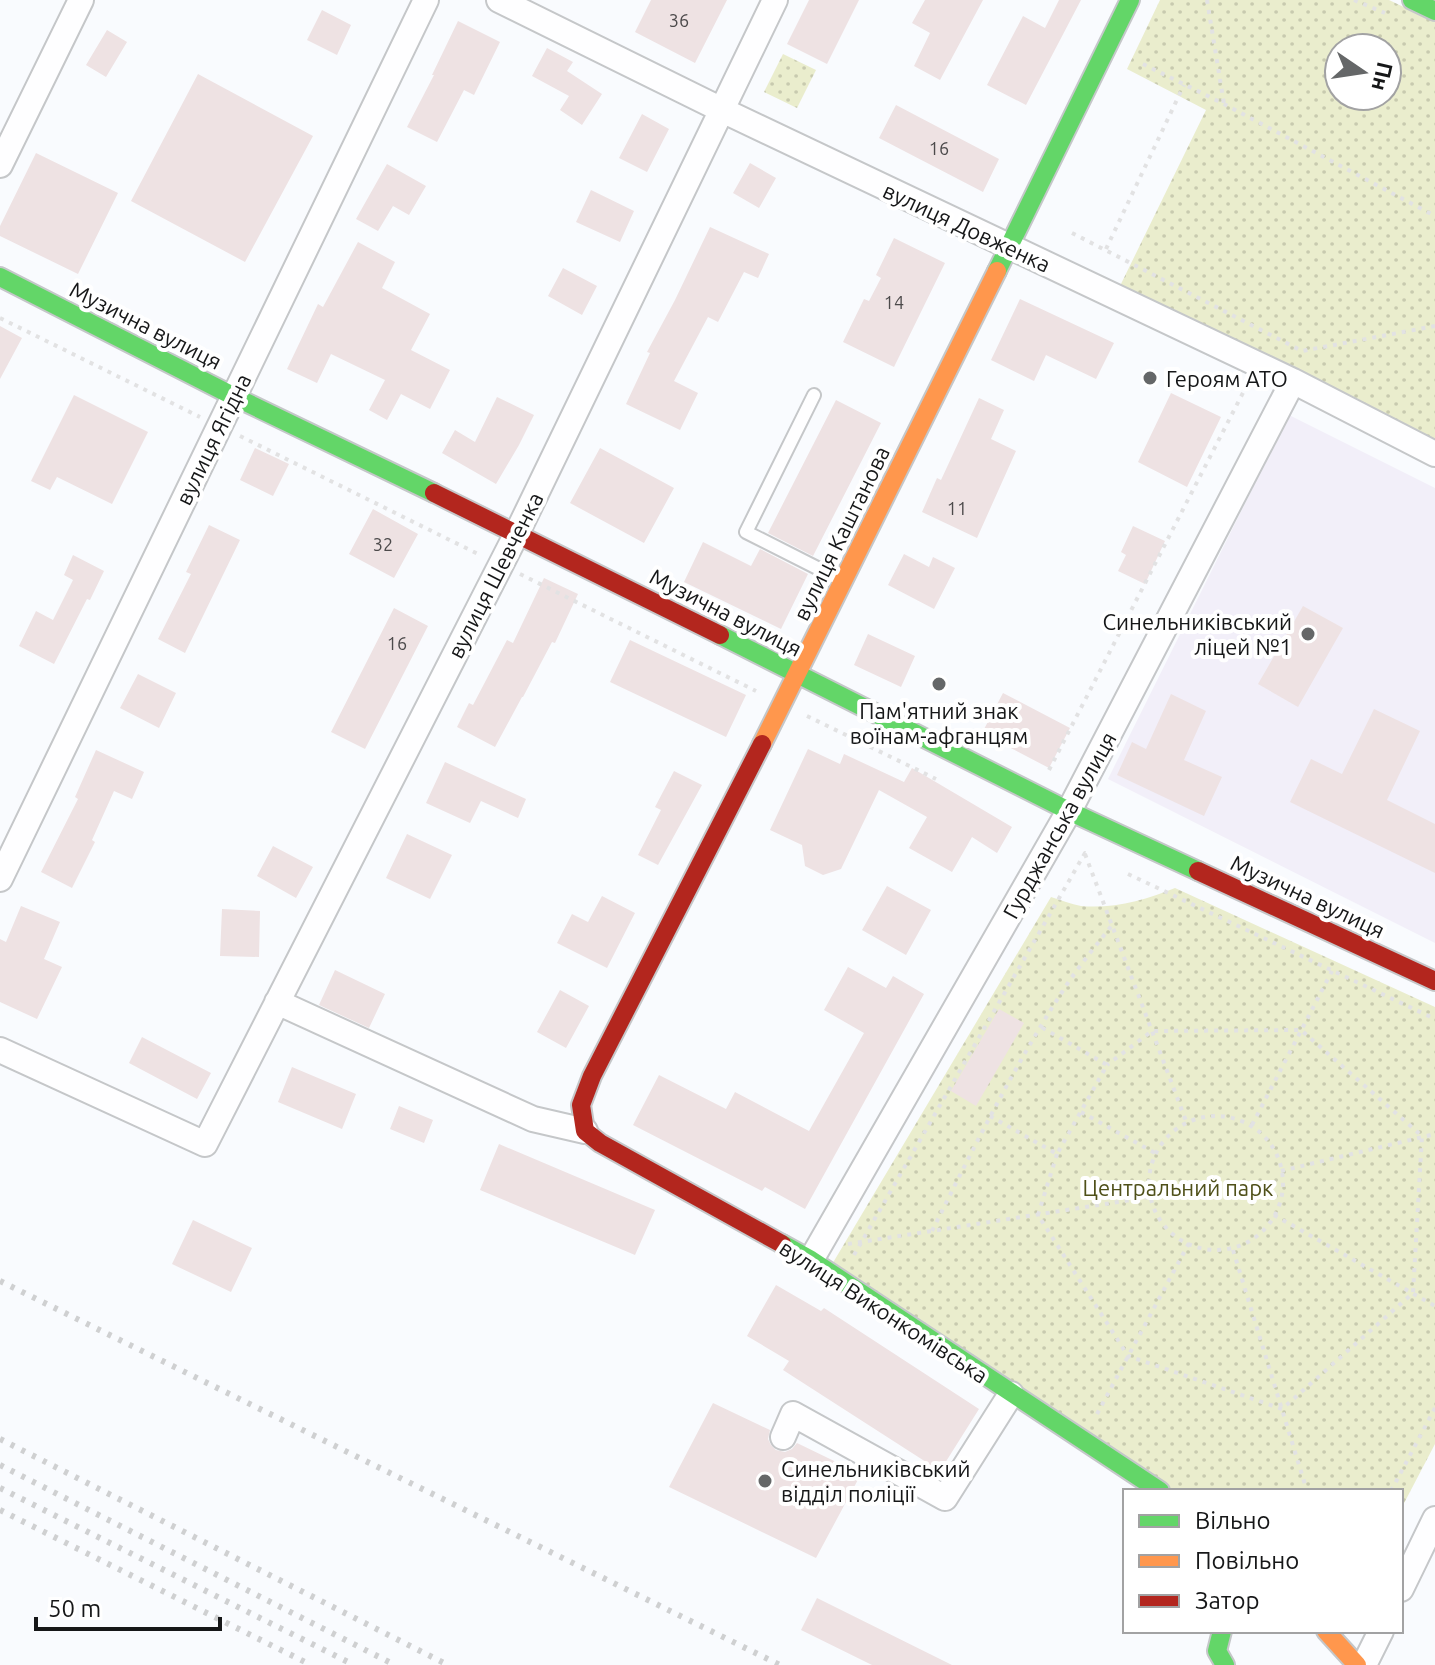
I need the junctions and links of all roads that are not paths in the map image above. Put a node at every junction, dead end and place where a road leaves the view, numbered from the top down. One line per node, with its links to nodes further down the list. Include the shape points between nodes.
1 (81, 0): 9 (street)
2 (426, 0): 14 (street, вулиця Ягідна)
3 (499, 0): 8 (street, вулиця Довженка)
4 (775, 0): 8 (street, вулиця Шевченка)
5 (1130, 0): 10 (street, вулиця Каштанова)
6 (1412, 0): 7 (street)
7 (1435, 11)
8 (722, 110): 10 (street, вулиця Довженка); 16 (street, вулиця Шевченка)
9 (0, 165)
10 (1009, 247): 12 (street, вулиця Довженка); 17 (street, вулиця Каштанова)
11 (0, 277): 14 (street, Музична вулиця)
12 (1293, 381): 15 (street, вулиця Довженка); 19 (street, Гурджанська вулиця)
13 (814, 395): 17 (lane, via 746,532)
14 (233, 396): 16 (street, Музична вулиця); 20 (street, вулиця Ягідна)
15 (1435, 454)
16 (517, 533): 18 (street, Музична вулиця); 22 (street, вулиця Шевченка)
17 (844, 581): 18 (street, вулиця Каштанова)
18 (798, 675): 19 (street, Музична вулиця); 24 (street, вулиця Каштанова, via 592,1076 581,1105)
19 (1069, 811): 21 (street, Музична вулиця); 25 (street, Гурджанська вулиця)
20 (0, 879)
21 (1435, 981)
22 (277, 1002): 23 (street, вулиця Шевченка, via 205,1144); 24 (street, вулиця Виконкомівська, via 533,1119)
23 (0, 1050)
24 (592, 1137): 25 (street, вулиця Виконкомівська)
25 (814, 1255): 26 (street, вулиця Виконкомівська)
26 (1011, 1394): 27 (street, via 945,1498 793,1414); 28 (street, вулиця Виконкомівська)
27 (783, 1437)
28 (1157, 1489)
29 (1435, 1519): 30 (street)
30 (1403, 1585)
31 (1222, 1633): 34 (street, via 1217,1651)
32 (1328, 1633): 35 (street)
33 (1380, 1633): 36 (street)
34 (1225, 1665)
35 (1357, 1665)
36 (1364, 1665)

